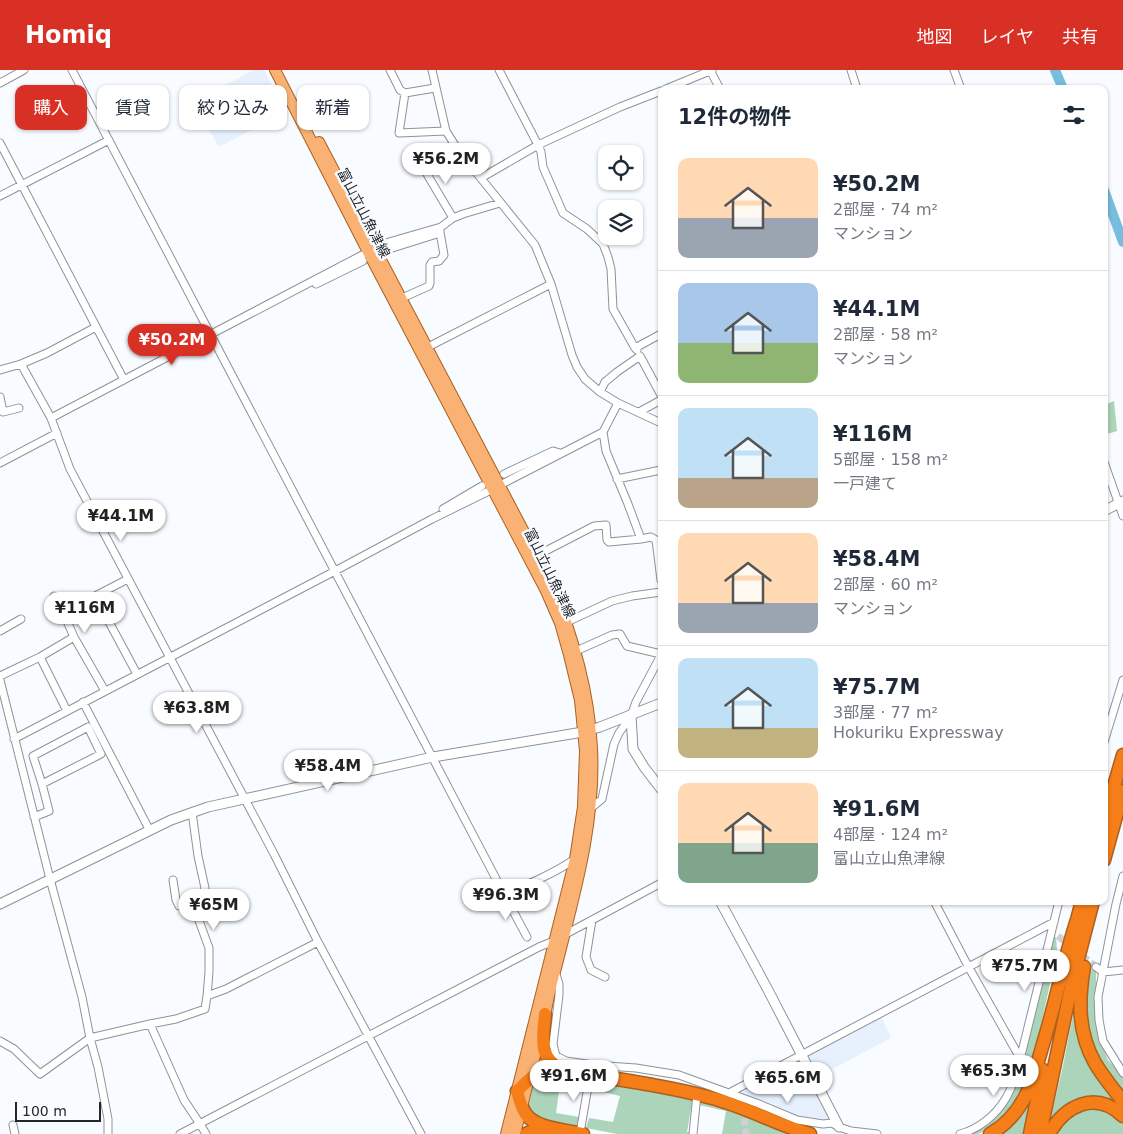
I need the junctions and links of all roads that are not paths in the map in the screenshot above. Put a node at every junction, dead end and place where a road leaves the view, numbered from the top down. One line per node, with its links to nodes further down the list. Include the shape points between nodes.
1 (24, 70): 11 (street)
2 (72, 70): 20 (street)
3 (275, 70): 31 (main road, 富山立山魚津線)
4 (283, 70): 31 (main road, 富山立山魚津線, via 332,167)
5 (390, 70): 18 (street, via 400,90)
6 (432, 70): 16 (street)
7 (499, 70): 22 (street)
8 (710, 70): 12 (street); 13 (street)
9 (851, 70): 14 (street)
10 (954, 70): 15 (street)
11 (0, 82)
12 (675, 85)
13 (718, 85)
14 (856, 85)
15 (960, 85)
16 (435, 88): 18 (street); 19 (street)
17 (658, 92): 22 (street)
18 (405, 93): 19 (street, via 399,133)
19 (446, 131): 24 (street)
20 (108, 140): 25 (street); 35 (street)
21 (0, 143): 25 (street)
22 (538, 146): 24 (street); 38 (street, via 543,167 563,213 603,244 611,269 613,309)
23 (421, 164): 28 (street)
24 (481, 178): 27 (street)
25 (22, 184): 26 (street); 34 (street)
26 (0, 196)
27 (500, 202): 28 (street); 32 (street, via 535,245)
28 (453, 218): 29 (street)
29 (440, 230): 30 (street, via 437,234); 31 (street, via 382,244); 33 (street, via 444,255 439,262 430,265 429,286)
30 (386, 250)
31 (369, 253): 33 (main road, 富山立山魚津線); 35 (street); 61 (main road, 富山立山魚津線)
32 (550, 284): 37 (street); 44 (street, via 577,367)
33 (402, 298): 37 (main road, 富山立山魚津線)
34 (96, 327): 40 (street); 42 (street)
35 (210, 334): 42 (street); 69 (street)
36 (658, 336): 38 (street)
37 (428, 347): 61 (main road, 富山立山魚津線)
38 (635, 348): 39 (street)
39 (640, 356): 43 (street); 44 (street, via 605,382)
40 (21, 364): 41 (street); 50 (street)
41 (0, 370)
42 (124, 380): 50 (street)
43 (658, 389)
44 (600, 392): 47 (street)
45 (0, 397): 48 (street, via 4,412)
46 (658, 402): 49 (street)
47 (618, 403): 49 (street); 52 (street)
48 (19, 408)
49 (639, 412): 51 (street)
50 (51, 418): 53 (street)
51 (658, 422)
52 (603, 432): 54 (street); 59 (street)
53 (57, 433): 55 (street); 70 (street, via 70,469)
54 (560, 453): 58 (street, via 553,451); 61 (street)
55 (0, 464)
56 (658, 471): 59 (street)
57 (1108, 471): 62 (street)
58 (504, 474)
59 (617, 479): 66 (street)
60 (482, 486): 65 (street, via 436,513)
61 (496, 487): 65 (street); 68 (main road, 富山立山魚津線)
62 (1121, 502): 63 (street); 64 (street)
63 (1108, 509)
64 (1123, 516)
65 (432, 519): 69 (street)
66 (641, 539): 67 (street, via 651,537 656,540); 68 (street, via 609,542 606,525 594,526)
67 (658, 556)
68 (533, 557): 76 (main road, 富山立山魚津線, via 553,587); 94 (main road, 富山立山魚津線, via 560,623)
69 (335, 571): 82 (street); 97 (street)
70 (128, 579): 73 (street); 82 (street)
71 (658, 592): 76 (street, via 612,601)
72 (54, 596): 74 (street)
73 (94, 596): 74 (street); 84 (street)
74 (63, 612): 78 (street)
75 (22, 619): 77 (street)
76 (567, 622): 79 (main road, 富山立山魚津線)
77 (0, 631)
78 (74, 637): 81 (street); 88 (street)
79 (576, 651): 80 (street, via 620,634 627,646); 94 (main road, 富山立山魚津線, via 586,693)
80 (658, 653)
81 (40, 656): 85 (street); 91 (street)
82 (169, 658): 84 (street); 101 (street)
83 (658, 660): 92 (street)
84 (137, 674): 88 (street)
85 (0, 676)
86 (0, 680): 95 (street)
87 (1123, 680): 93 (street)
88 (105, 691): 89 (street)
89 (83, 702): 91 (street); 106 (street)
90 (658, 704): 92 (street)
91 (67, 711): 95 (street)
92 (631, 716): 94 (street); 99 (street, via 633,749); 103 (street, via 614,744 602,799)
93 (1108, 729)
94 (587, 731): 97 (street); 103 (main road, 富山立山魚津線, via 592,773); 110 (main road, 富山立山魚津線)
95 (14, 739): 105 (street)
96 (1123, 755): 102 (highway)
97 (433, 757): 101 (street); 115 (street)
98 (42, 784): 98 (street, via 101,754 88,727 33,756); 105 (street, via 49,811)
99 (658, 785)
100 (1123, 791): 107 (highway)
101 (244, 799): 104 (street); 132 (street)
102 (1108, 807)
103 (590, 808): 110 (main road, 富山立山魚津線)
104 (192, 812): 106 (street); 123 (street, via 205,888)
105 (34, 817): 112 (street)
106 (150, 831): 112 (street)
107 (1109, 842): 108 (highway); 109 (highway)
108 (1108, 846)
109 (1108, 847)
110 (579, 857): 115 (street); 128 (main road, 富山立山魚津線); 131 (main road, 富山立山魚津線)
111 (1123, 876): 134 (street)
112 (50, 879): 116 (street); 142 (street)
113 (173, 880): 123 (street, via 179,906)
114 (658, 885): 125 (street)
115 (504, 894): 130 (street)
116 (0, 904)
117 (722, 905): 144 (street)
118 (936, 905): 133 (street)
119 (1058, 905): 126 (street)
120 (1081, 905): 124 (highway)
121 (1092, 905): 175 (highway)
122 (1096, 905): 153 (highway, via 1081,982 1081,1021 1091,1055)
123 (194, 907): 138 (street, via 208,948)
124 (1078, 917): 173 (highway, via 1046,1036 1026,1095 1012,1117); 174 (highway)
125 (592, 920): 128 (street); 137 (street, via 586,957 591,970)
126 (1054, 922): 127 (street); 133 (street)
127 (1051, 931): 129 (street); 145 (street)
128 (564, 935): 136 (main road, 富山立山魚津線)
129 (1058, 936)
130 (527, 937)
131 (554, 941): 141 (street); 150 (main road, 富山立山魚津線)
132 (318, 942): 138 (street); 141 (street)
133 (968, 966): 144 (street); 145 (street)
134 (1099, 970): 135 (street); 147 (street, via 1099,1020 1103,1042)
135 (1123, 970)
136 (555, 971): 139 (main road, 富山立山魚津線); 151 (street, via 560,995 553,1044 556,1056 566,1061 679,1075)
137 (605, 977)
138 (207, 996): 140 (street, via 205,1009)
139 (545, 1014): 146 (highway, via 545,1053 551,1063); 149 (main road, 富山立山魚津線)
140 (150, 1024): 142 (street); 156 (street, via 184,1100)
141 (368, 1036): 156 (street); 164 (street)
142 (90, 1038): 143 (street, via 40,1074 14,1049); 161 (street, via 108,1118)
143 (0, 1041)
144 (802, 1055): 151 (street); 158 (street)
145 (1020, 1058): 172 (street, via 1016,1076 998,1110 974,1129)
146 (565, 1070): 148 (highway); 149 (highway, via 542,1071)
147 (1123, 1073)
148 (590, 1075): 152 (highway); 168 (street)
149 (529, 1080): 150 (highway); 154 (main road, 富山立山魚津線)
150 (517, 1091): 154 (highway); 165 (main road, 富山立山魚津線)
151 (729, 1093): 158 (street, via 797,1120)
152 (698, 1094): 169 (street); 170 (highway)
153 (1123, 1102)
154 (522, 1106): 159 (highway, via 530,1119); 166 (main road, 富山立山魚津線)
155 (1123, 1116): 176 (highway, via 1106,1104 1087,1103 1069,1110)
156 (200, 1124): 162 (street); 163 (street)
157 (14, 1125): 160 (street)
158 (839, 1127): 171 (street)
159 (551, 1128): 167 (highway); 168 (highway)
160 (15, 1134)
161 (108, 1134)
162 (180, 1134)
163 (206, 1134)
164 (421, 1134)
165 (506, 1134)
166 (515, 1134)
167 (526, 1134)
168 (581, 1134)
169 (693, 1134)
170 (810, 1134)
171 (878, 1134)
172 (960, 1134)
173 (990, 1134)
174 (1030, 1134)
175 (1040, 1134)
176 (1050, 1134)

